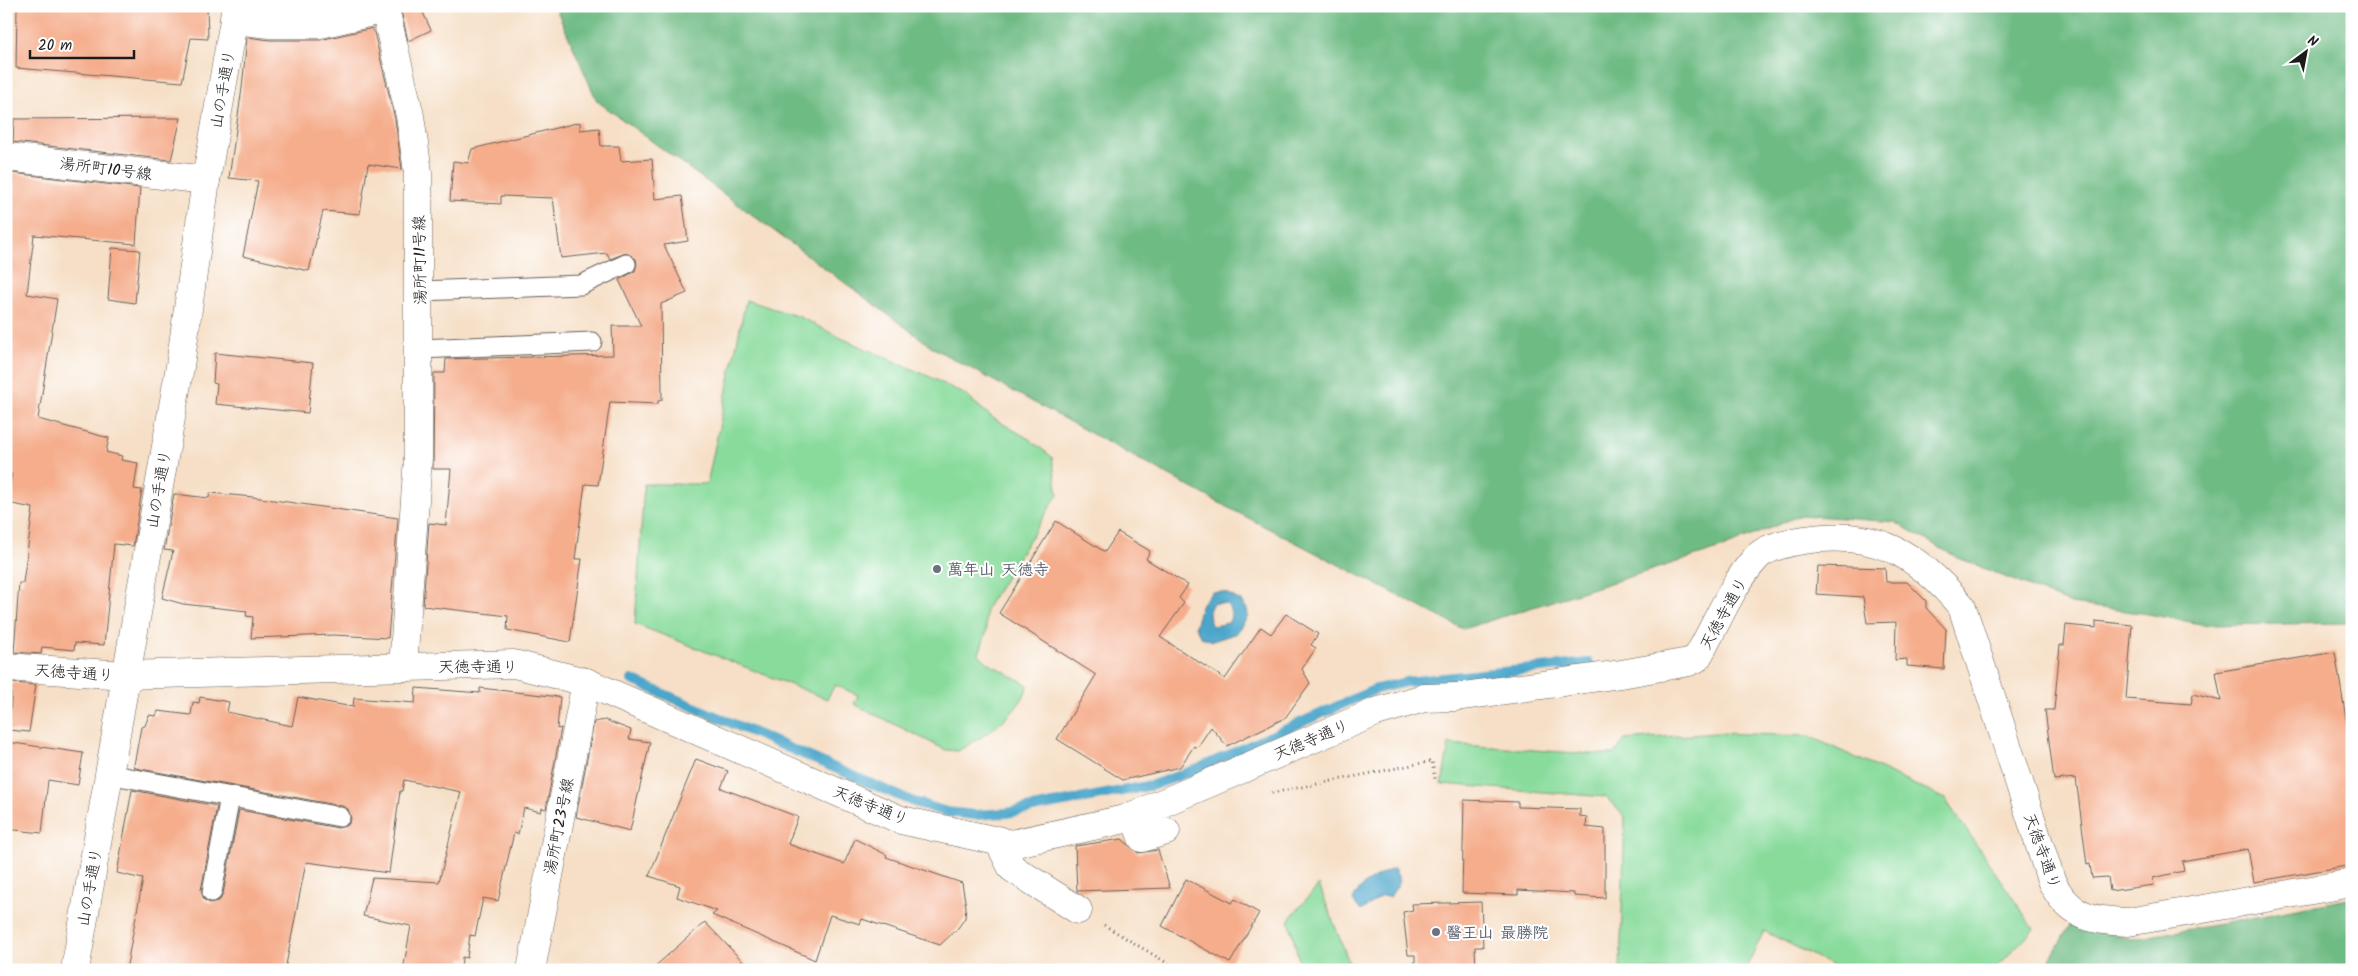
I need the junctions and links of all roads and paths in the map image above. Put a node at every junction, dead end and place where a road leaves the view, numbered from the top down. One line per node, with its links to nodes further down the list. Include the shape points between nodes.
1 (234, 13): 3 (street, 山の手通り); 5 (street, 湯所町11号線, via 270,24 320,24 385,9 410,116 418,172)
2 (6, 157): 3 (street, 湯所町10号線)
3 (206, 180): 10 (street, 山の手通り, via 180,366)
4 (626, 264): 5 (lane, via 581,285)
5 (419, 291): 7 (street, 湯所町11号線)
6 (592, 342): 7 (lane)
7 (419, 348): 8 (street, 湯所町11号線, via 418,458)
8 (403, 667): 10 (street, 天徳寺通り); 11 (street, 天徳寺通り, via 514,664)
9 (6, 668): 10 (street, 天徳寺通り)
10 (125, 675): 12 (street, 山の手通り)
11 (586, 682): 19 (street, 天徳寺通り, via 901,820); 25 (street, 湯所町23号線)
12 (108, 774): 15 (lane); 24 (street, 山の手通り)
13 (1435, 779): 14 (path, via 1432,761)
14 (1262, 795)
15 (230, 797): 17 (lane); 21 (lane)
16 (1134, 815): 18 (street, via 1142,838); 19 (street, 天徳寺通り, via 1011,844); 20 (street, 天徳寺通り, via 1402,703 1689,662 1697,658 1736,586 1759,556 1798,541 1836,536 1876,543 1910,558 1937,579 1962,607 2051,880 2057,894 2080,914 2099,922 2128,922)
17 (340, 817)
18 (1166, 831)
19 (998, 840): 22 (street, via 1012,868)
20 (2352, 883)
21 (212, 892)
22 (1078, 910): 23 (path)
23 (1172, 966)
24 (74, 970)
25 (530, 970)

